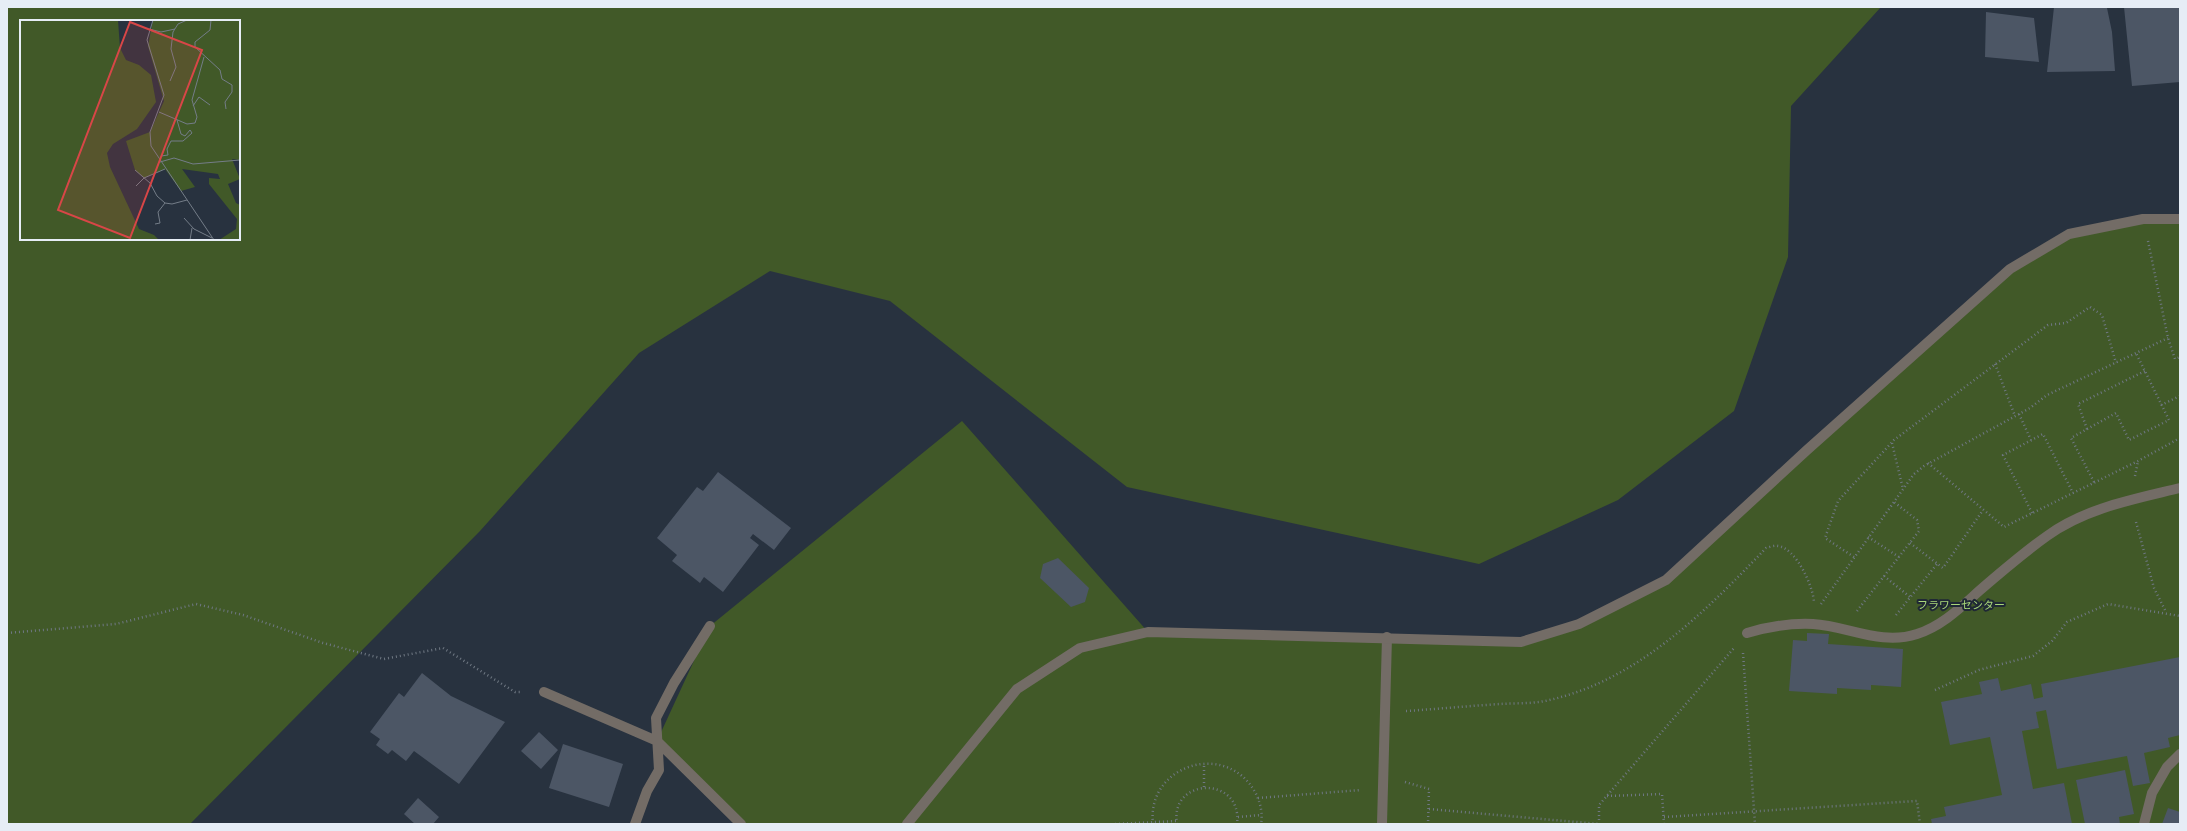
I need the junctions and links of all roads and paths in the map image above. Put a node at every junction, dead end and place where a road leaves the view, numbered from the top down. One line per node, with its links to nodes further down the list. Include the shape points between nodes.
1 (2180, 219): 2 (street)
2 (2143, 220): 3 (path); 42 (street, via 2069,234 2010,269 1666,580 1579,624 1521,642)
3 (2168, 338): 4 (path); 5 (path, via 2176,359)
4 (2136, 353): 6 (path); 8 (path)
5 (2180, 358)
6 (2116, 362): 7 (path, via 2102,315 2090,307 2066,323 2048,325); 11 (path, via 2047,395)
7 (1995, 364): 12 (path); 16 (path)
8 (2145, 371): 10 (path); 13 (path, via 2078,404)
9 (2180, 396): 10 (path)
10 (2161, 405): 13 (path, via 2169,420 2129,440 2116,413)
11 (2019, 414): 12 (path); 15 (path)
12 (2015, 416): 18 (path)
13 (2087, 428): 19 (path, via 2070,438)
14 (2180, 438): 17 (path)
15 (2031, 440): 22 (path, via 2043,434); 26 (path, via 2003,455)
16 (1892, 442): 21 (path); 29 (path, via 1838,501 1825,538)
17 (2138, 461): 19 (path); 23 (path)
18 (1928, 463): 21 (path, via 1914,474); 25 (path)
19 (2094, 482): 22 (path)
20 (2180, 488): 23 (street)
21 (1903, 489): 24 (path)
22 (2073, 493): 26 (path)
23 (2130, 501): 34 (path, via 2154,588); 41 (street, via 2072,520 2048,535 2022,554 1951,616 1928,630 1896,639)
24 (1894, 502): 27 (path); 28 (path, via 1916,520 1918,531)
25 (1983, 510): 26 (path, via 2004,527); 31 (path, via 1943,568)
26 (2032, 513)
27 (1868, 537): 29 (path); 30 (path)
28 (1910, 542): 30 (path); 31 (path)
29 (1854, 557): 36 (path)
30 (1899, 557): 32 (path)
31 (1937, 564): 33 (path)
32 (1884, 576): 33 (path); 38 (path)
33 (1910, 597): 41 (path, via 1886,628)
34 (2166, 612): 35 (path); 43 (path, via 2108,604 2067,622 2052,641 2033,656 1979,670)
35 (2180, 616)
36 (1813, 619): 38 (street); 40 (street, via 1761,629); 45 (path, via 1814,599 1808,582 1788,549 1778,545 1766,548 1668,641 1612,678 1571,694 1543,701)
37 (710, 626): 46 (street, via 674,683 656,718)
38 (1843, 629): 41 (street)
39 (7, 634): 44 (path, via 116,624 196,604 243,615 323,643 384,659 443,648 515,692)
40 (1744, 636): 52 (path); 55 (path)
41 (1875, 636)
42 (1387, 637): 45 (street); 63 (street, via 1148,632 1080,648 1017,688)
43 (1935, 690)
44 (544, 692): 46 (street)
45 (1385, 712): 49 (street)
46 (657, 741): 61 (street, via 659,770 647,790); 62 (street)
47 (2180, 754): 73 (street, via 2167,767 2152,793)
48 (1204, 763): 50 (path); 53 (path, via 1237,772 1253,788); 60 (path, via 1182,769 1172,775 1154,804)
49 (1383, 776): 51 (street); 54 (path, via 1429,790)
50 (1204, 787): 57 (path, via 1218,789 1228,796 1236,807); 59 (path, via 1183,798)
51 (1383, 788): 53 (path); 67 (street)
52 (1606, 796): 58 (path, via 1662,794); 69 (path, via 1599,805)
53 (1258, 798): 56 (path)
54 (1429, 809): 68 (path); 69 (path)
55 (1754, 812): 58 (path); 71 (path); 72 (path, via 1917,801)
56 (1261, 815): 57 (path); 66 (path)
57 (1238, 817): 65 (path)
58 (1664, 817): 70 (path)
59 (1177, 822): 60 (path)
60 (1153, 823): 64 (path)
61 (635, 824)
62 (741, 824)
63 (907, 824)
64 (1115, 824)
65 (1237, 824)
66 (1261, 824)
67 (1382, 824)
68 (1428, 824)
69 (1599, 824)
70 (1664, 824)
71 (1755, 824)
72 (1920, 824)
73 (2144, 824)

